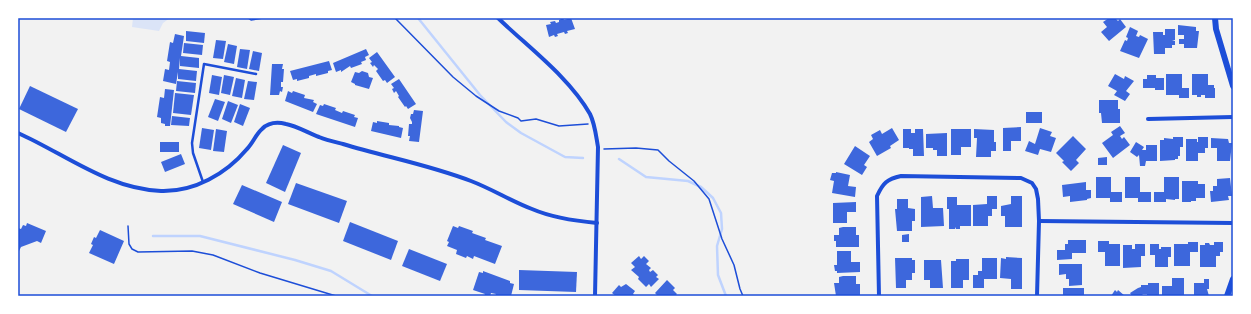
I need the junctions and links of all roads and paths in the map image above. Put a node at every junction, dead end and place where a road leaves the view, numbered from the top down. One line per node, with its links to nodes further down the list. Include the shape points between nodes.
1 (248, 18): 2 (path)
2 (263, 18)
3 (396, 18): 10 (path, via 453,77 499,111 521,121 536,119 559,126)
4 (498, 18): 10 (street, via 566,81 590,114)
5 (1215, 18): 7 (street)
6 (256, 74): 13 (lane, via 204,64 192,143)
7 (1233, 86)
8 (1233, 117): 9 (street)
9 (1148, 119)
10 (594, 124): 12 (street)
11 (18, 133): 13 (street, via 115,182 162,191 182,190)
12 (598, 150): 15 (street); 21 (path, via 658,150 694,181 709,199)
13 (203, 182): 15 (street, via 225,170 248,149 262,129 274,122 287,124 320,138 473,181 533,210 563,219)
14 (1039, 221): 16 (street); 22 (street, via 1036,189 1032,183 1021,178 894,178 881,186 877,196); 23 (street)
15 (597, 223): 20 (street)
16 (1233, 223)
17 (128, 226): 19 (path, via 129,244 138,252 192,251 213,255 260,273)
18 (1233, 279): 24 (street)
19 (336, 296)
20 (596, 296)
21 (743, 296)
22 (879, 296)
23 (1037, 296)
24 (1227, 296)

